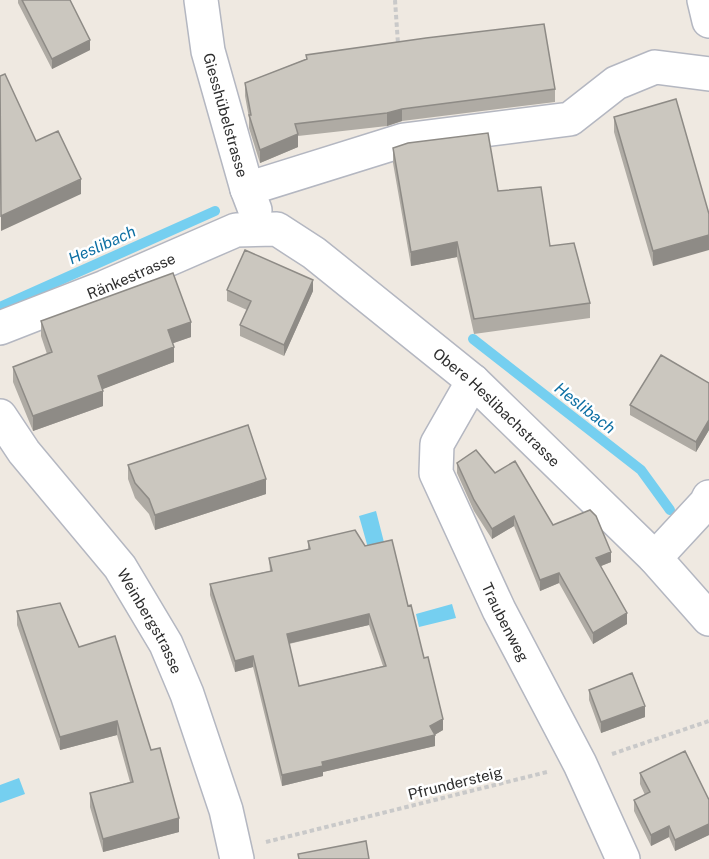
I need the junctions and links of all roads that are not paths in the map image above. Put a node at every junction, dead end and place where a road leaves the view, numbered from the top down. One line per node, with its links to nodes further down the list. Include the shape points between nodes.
1 (201, 0): 5 (street, Giesshübelstrasse, via 208,51)
2 (704, 0): 3 (street)
3 (709, 21)
4 (709, 74): 5 (street, via 655,67 616,83 570,119 404,140)
5 (247, 189): 6 (street, Giesshübelstrasse)
6 (262, 228): 7 (street, Ränkestrasse, via 236,230 105,288); 8 (street, Obere Heslibachstrasse, via 277,229 314,253)
7 (0, 328)
8 (473, 381): 11 (street, Obere Heslibachstrasse); 14 (street, Traubenweg, via 437,444 436,473)
9 (0, 416): 13 (street, Weinbergstrasse, via 24,452 120,567 166,644 226,810)
10 (709, 497): 11 (street)
11 (655, 558): 12 (street, Obere Heslibachstrasse)
12 (709, 619)
13 (236, 855)
14 (623, 859)

